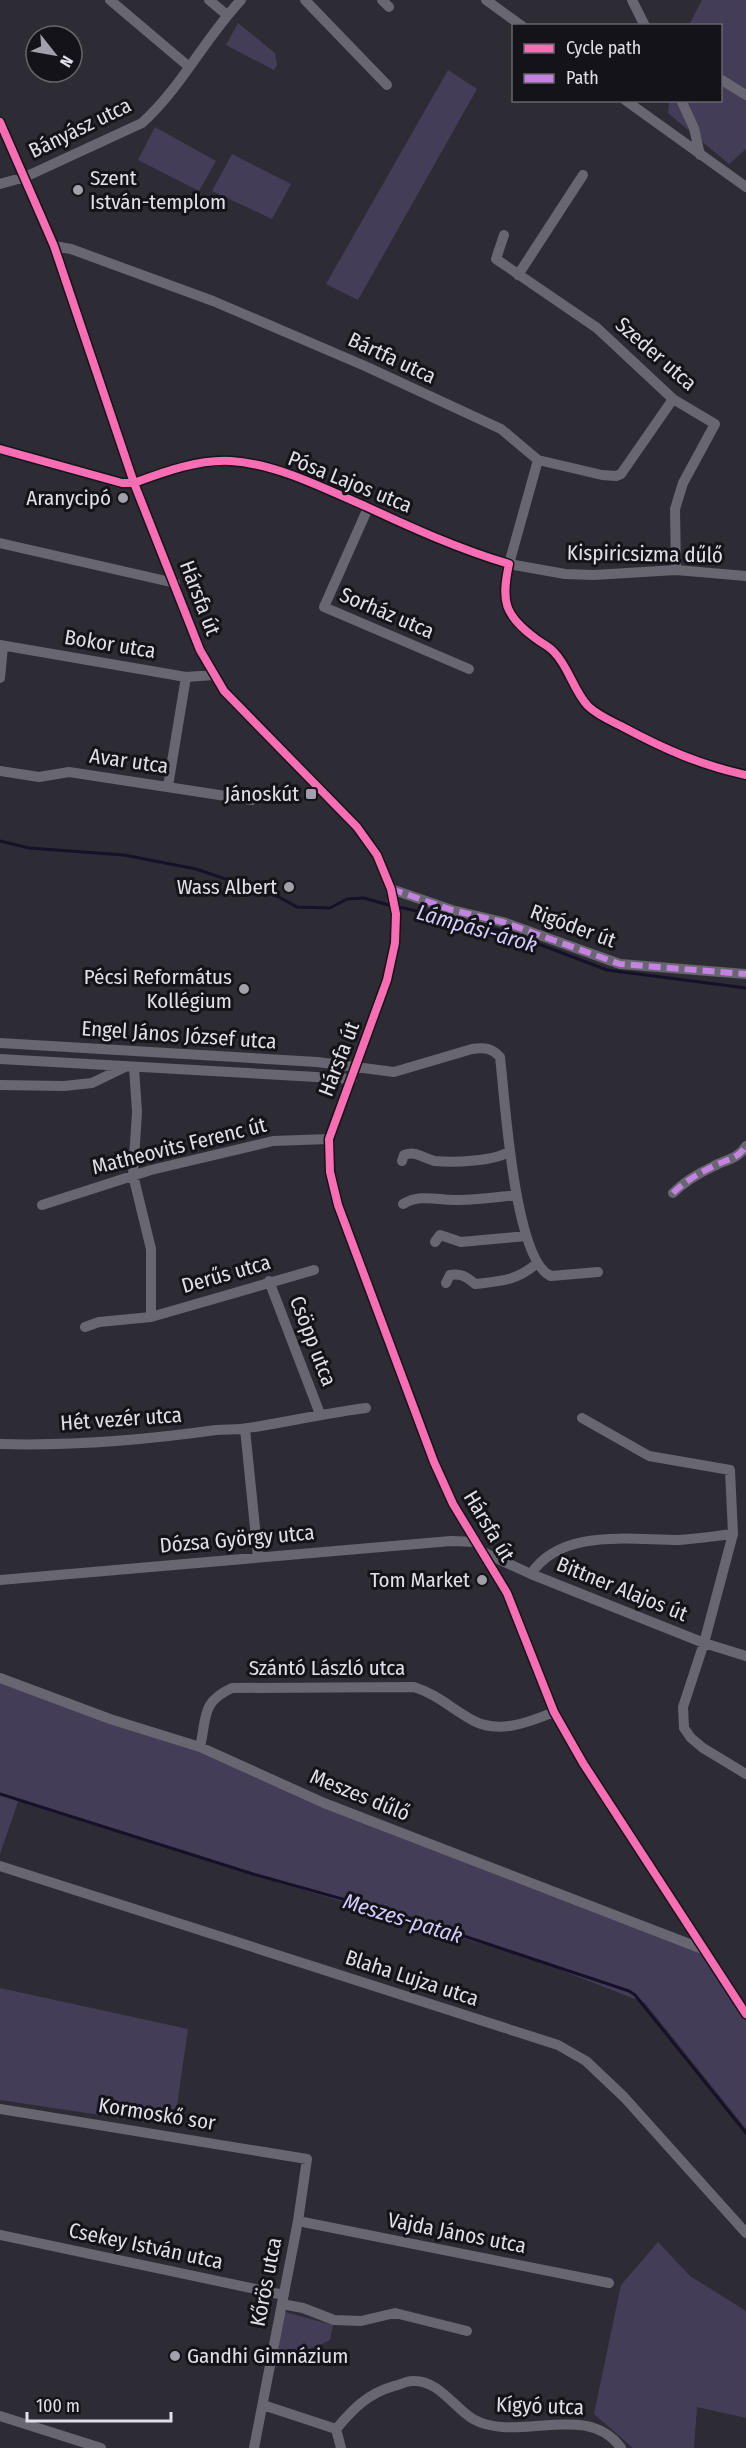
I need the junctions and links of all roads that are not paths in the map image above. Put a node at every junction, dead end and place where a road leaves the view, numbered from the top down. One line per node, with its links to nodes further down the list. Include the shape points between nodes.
1 (110, 0): 11 (street)
2 (209, 0): 8 (street)
3 (241, 0): 8 (street, Bányász utca)
4 (305, 0): 13 (street)
5 (486, 0): 7 (street)
6 (632, 0): 10 (street)
7 (501, 4): 9 (street)
8 (227, 15): 11 (street, Bányász utca)
9 (520, 24)
10 (644, 24)
11 (188, 66): 20 (street, Bányász utca, via 157,109 141,123)
12 (722, 80): 14 (street)
13 (387, 85)
14 (746, 95)
15 (628, 102): 18 (street)
16 (682, 102): 18 (street, via 694,128)
17 (0, 122): 20 (street, Hársfa út)
18 (700, 155): 22 (street)
19 (582, 175): 25 (street)
20 (25, 177): 21 (street, Bányász utca); 24 (street, Hársfa út)
21 (0, 184)
22 (746, 187)
23 (504, 235): 25 (street, Szeder utca, via 496,259)
24 (54, 246): 28 (street, Bártfa utca, via 213,301 298,336 501,429); 29 (street, Hársfa út)
25 (518, 274): 26 (street, Szeder utca, via 597,328)
26 (673, 399): 28 (street, Bártfa utca, via 627,468 616,477); 33 (street, Szeder utca, via 715,424 683,483 675,509)
27 (0, 450): 29 (street, Pósa Lajos utca)
28 (538, 460): 32 (street)
29 (134, 483): 30 (street, Pósa Lajos utca, via 201,463 240,462 289,475); 35 (street, Hársfa út)
30 (368, 508): 32 (street, Pósa Lajos utca); 37 (street, Sorház utca, via 324,607)
31 (0, 543): 35 (street)
32 (509, 564): 33 (street, Kispiricsizma dűlő, via 574,575); 42 (street, via 509,615 554,651 589,707 692,761)
33 (676, 570): 34 (street, Kispiricsizma dűlő)
34 (746, 576)
35 (175, 583): 38 (street, Hársfa út, via 200,650)
36 (2, 646): 39 (street, Bokor utca); 40 (street)
37 (469, 669)
38 (214, 675): 39 (street, Bokor utca); 45 (street, Hársfa út, via 257,727 357,827 377,855)
39 (186, 677): 43 (street)
40 (0, 678)
41 (0, 771): 43 (street, Avar utca, via 39,777 69,772)
42 (746, 775)
43 (168, 786): 44 (street, Avar utca)
44 (252, 800)
45 (392, 893): 46 (street, Rigóder út, via 503,922 620,964); 50 (street, Hársfa út, via 395,943 387,980)
46 (746, 974)
47 (0, 1044): 50 (street, Engel János József utca, via 317,1062)
48 (0, 1059): 49 (street, Engel János József utca)
49 (130, 1067): 51 (street, Engel János József utca); 52 (street, via 92,1083); 57 (street, via 137,1112)
50 (356, 1068): 51 (street, Hársfa út); 55 (street, Engel János József utca, via 394,1072 472,1049 494,1051 500,1058)
51 (352, 1079): 53 (street, Hársfa út)
52 (0, 1086)
53 (329, 1138): 57 (street, Matheovits Ferenc út, via 273,1141); 77 (street, Hársfa út, via 330,1172 338,1205 434,1462 453,1504)
54 (746, 1146): 58 (street, via 740,1156 715,1165)
55 (510, 1151): 56 (street, via 500,1158 436,1161 410,1152); 59 (street, Engel János József utca)
56 (402, 1161)
57 (133, 1175): 61 (street, Matheovits Ferenc út); 69 (street, via 151,1249)
58 (673, 1193)
59 (517, 1195): 60 (street, via 446,1201 419,1198); 62 (street, Engel János József utca)
60 (403, 1204)
61 (42, 1205)
62 (526, 1236): 63 (street, via 461,1242 440,1235); 64 (street, Engel János József utca)
63 (435, 1242)
64 (536, 1264): 66 (street, via 551,1276); 68 (street, via 510,1280 475,1284 456,1274)
65 (314, 1270): 67 (street, Derűs utca)
66 (598, 1272)
67 (269, 1281): 69 (street, Derűs utca); 72 (street, Csöpp utca)
68 (446, 1282)
69 (151, 1317): 70 (street, Derűs utca)
70 (85, 1327)
71 (366, 1408): 72 (street, Hét vezér utca)
72 (320, 1414): 74 (street, Hét vezér utca)
73 (582, 1418): 76 (street, via 649,1455 730,1470)
74 (245, 1429): 75 (street, Hét vezér utca, via 116,1441); 79 (street)
75 (0, 1444)
76 (733, 1534): 80 (street, via 573,1544 544,1557); 82 (street)
77 (477, 1542): 78 (street, Hársfa út); 79 (street, Dózsa György utca)
78 (485, 1553): 80 (street, Bittner Alajos út); 85 (street, Hársfa út, via 507,1593)
79 (258, 1557): 81 (street, Dózsa György utca)
80 (531, 1574): 82 (street, Bittner Alajos út)
81 (0, 1580)
82 (704, 1643): 83 (street, Bittner Alajos út); 87 (street, via 682,1707 684,1728 703,1748)
83 (746, 1656)
84 (0, 1678): 86 (street, Meszes dűlő)
85 (554, 1712): 86 (street, Szántó László utca, via 529,1722 484,1725 414,1687 232,1688 212,1699); 89 (street, Hársfa út, via 583,1763)
86 (200, 1748): 89 (street, Meszes dűlő, via 324,1803)
87 (746, 1774)
88 (0, 1866): 94 (street, Blaha Lujza utca, via 558,2045 586,2061 624,2097)
89 (706, 1950): 90 (street, Hársfa út)
90 (746, 2014)
91 (0, 2109): 92 (street, Kormoskő sor)
92 (307, 2159): 93 (street, Kőrös utca)
93 (298, 2221): 96 (street, Vajda János utca); 97 (street, Kőrös utca)
94 (746, 2233)
95 (0, 2235): 97 (street, Csekey István utca)
96 (609, 2283)
97 (283, 2299): 98 (street, Csekey István utca, via 334,2320 361,2321 395,2313); 99 (street, Kőrös utca)
98 (467, 2331)
99 (264, 2405): 101 (street); 103 (street, Kőrös utca)
100 (0, 2416): 102 (street)
101 (336, 2429): 104 (street); 105 (street, Kígyó utca, via 374,2392 412,2381 430,2385 473,2419 492,2426 568,2423 595,2428)
102 (101, 2448)
103 (254, 2448)
104 (340, 2448)
105 (621, 2448)

